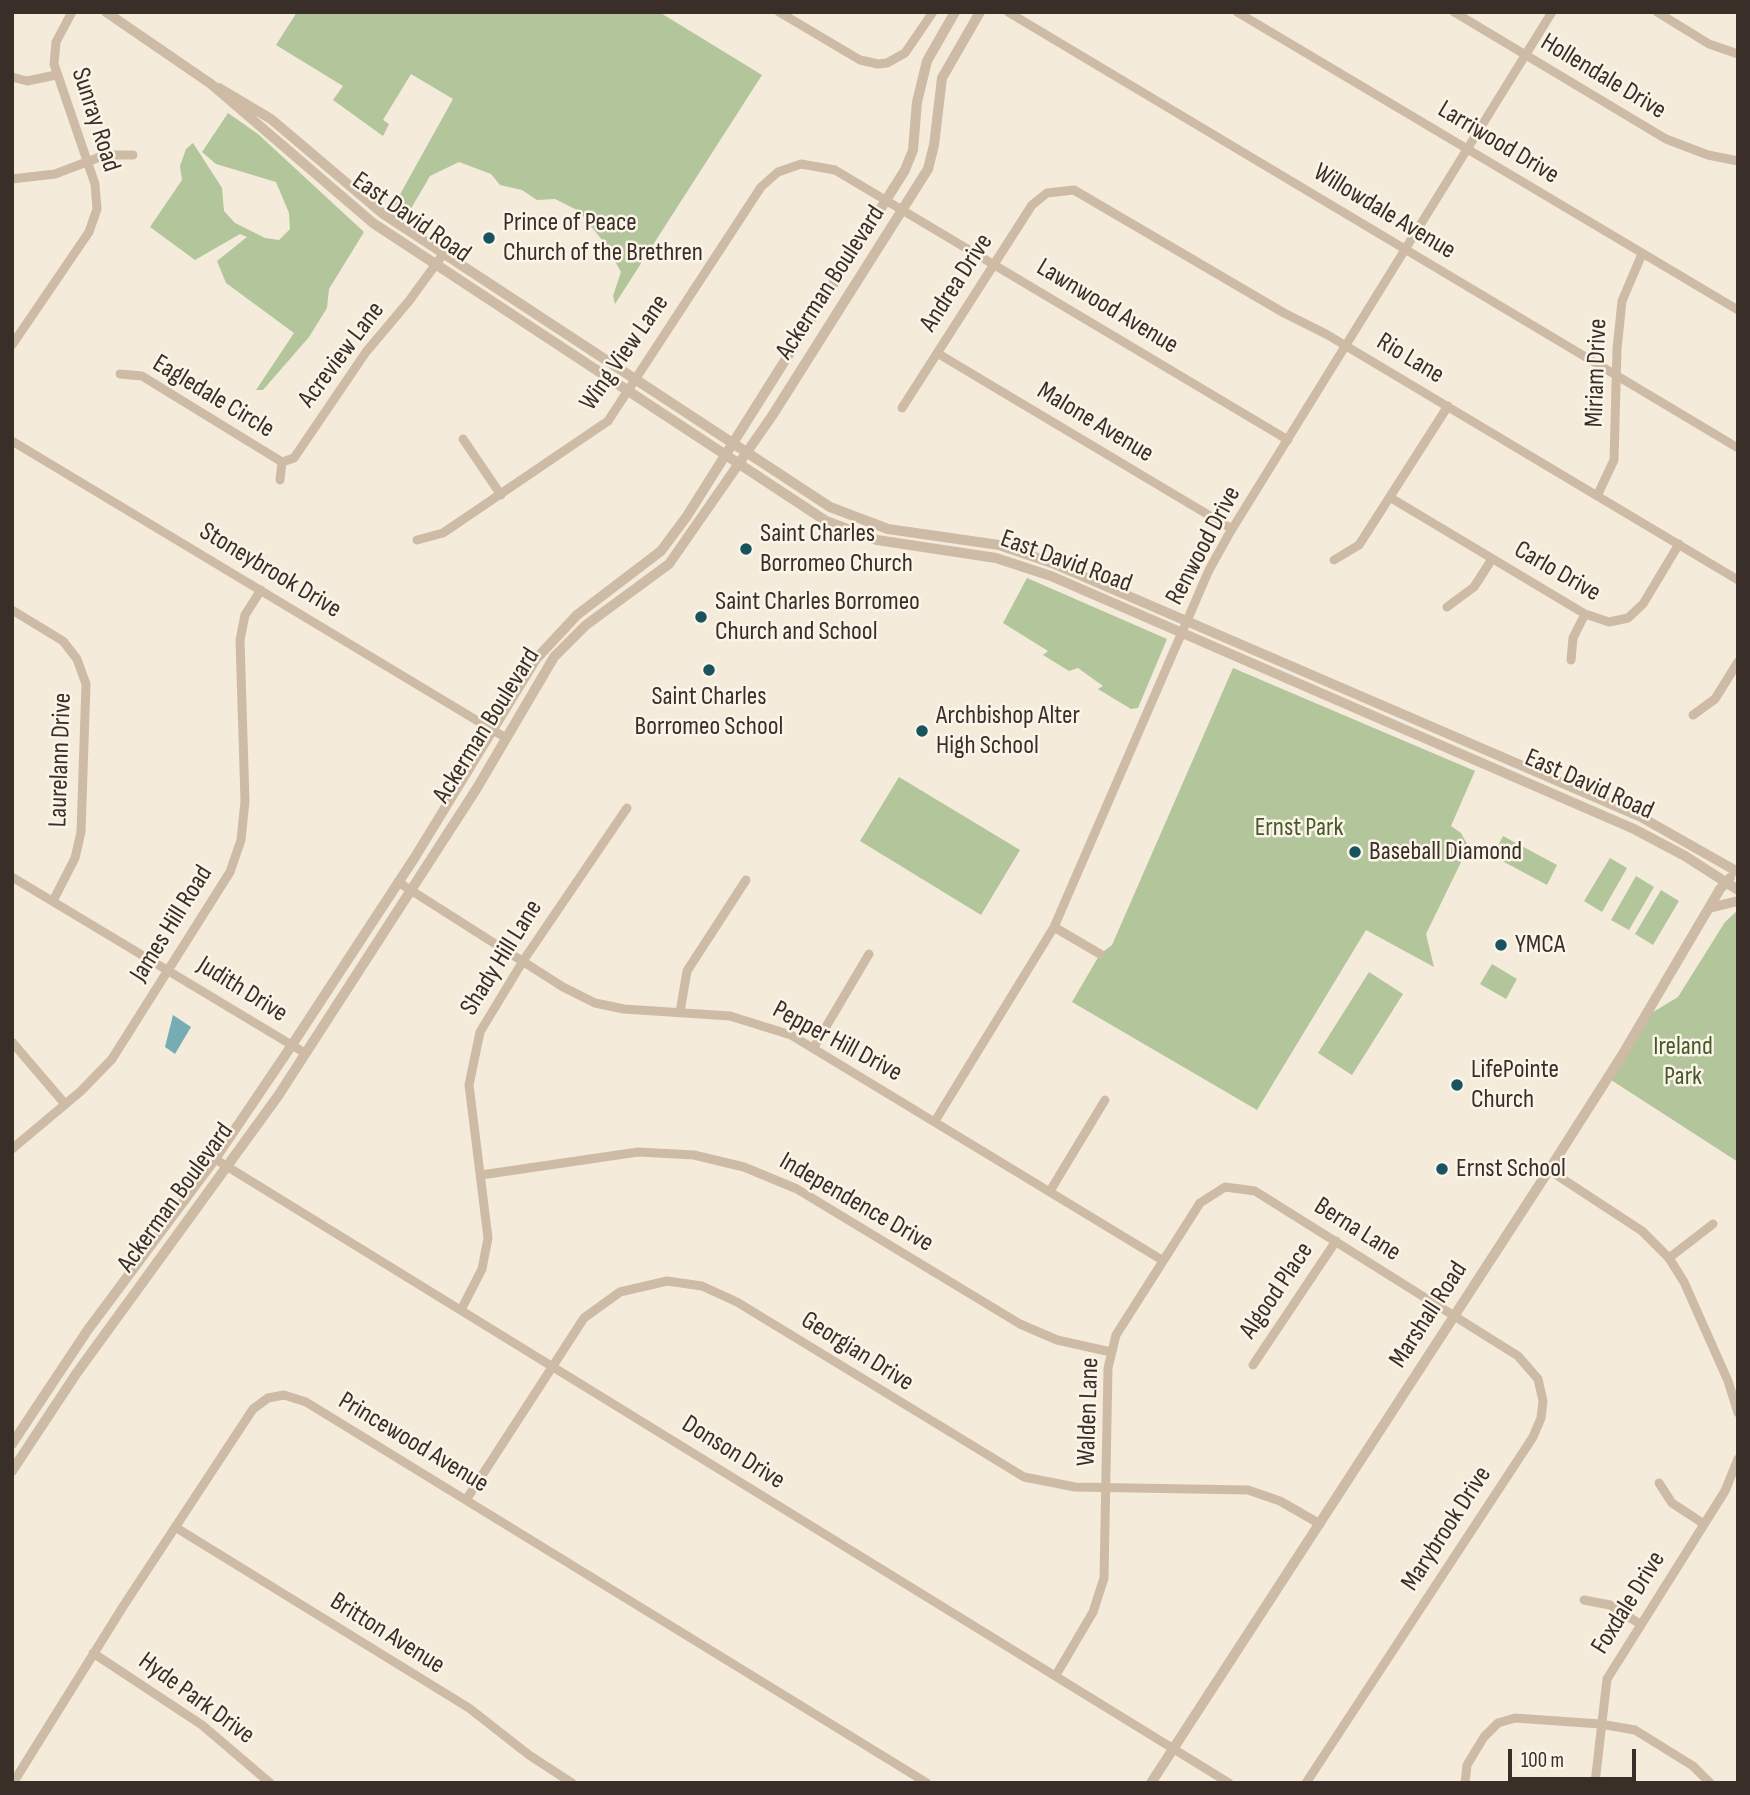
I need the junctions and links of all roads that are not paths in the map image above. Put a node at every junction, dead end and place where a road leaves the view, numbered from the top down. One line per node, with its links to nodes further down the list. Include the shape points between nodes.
1 (72, 12): 14 (street, Sunray Road, via 56,42)
2 (106, 12): 16 (street, East David Road)
3 (779, 12): 4 (street, via 860,60 878,64 896,60 912,45)
4 (933, 12)
5 (955, 12): 23 (street, Ackerman Boulevard, via 926,61 913,150)
6 (980, 12): 24 (street, Ackerman Boulevard, via 942,78 933,156)
7 (1008, 12): 26 (street, Willowdale Avenue)
8 (1237, 12): 17 (street, Larriwood Drive)
9 (1454, 12): 13 (street, Hollendale Drive)
10 (1552, 12): 13 (street, Renwood Drive)
11 (1657, 12): 12 (street, via 1709,44)
12 (1738, 54)
13 (1525, 55): 17 (street, Renwood Drive); 19 (street, Hollendale Drive, via 1666,139)
14 (56, 75): 15 (street, via 27,81); 20 (street, Sunray Road)
15 (12, 77)
16 (211, 84): 25 (street, East David Road, via 271,119); 29 (street, East David Road, via 349,205)
17 (1467, 149): 26 (street, Renwood Drive); 28 (street, Larriwood Drive)
18 (134, 155): 20 (street, via 105,155)
19 (1738, 161)
20 (87, 162): 21 (street, via 40,177); 32 (street, Sunray Road, via 97,200 94,221)
21 (12, 178)
22 (1055, 190): 30 (street, Andrea Drive, via 1032,205); 33 (street, Rio Lane, via 1082,193)
23 (886, 201): 24 (street, Wing View Lane); 37 (street, Wing View Lane, via 823,166 789,167 768,179); 44 (street, Ackerman Boulevard)
24 (904, 211): 30 (street, Lawnwood Avenue); 46 (street, Ackerman Boulevard)
25 (393, 220): 27 (street, East David Road); 29 (street, via 425,247)
26 (1405, 248): 33 (street, Renwood Drive); 36 (street, Willowdale Avenue)
27 (444, 253): 29 (street, Acreview Lane); 37 (street, East David Road)
28 (1643, 254): 31 (street, Larriwood Drive); 36 (street, Miriam Drive, via 1622,301)
29 (433, 264): 38 (street, East David Road); 48 (street, Acreview Lane, via 294,458)
30 (993, 264): 34 (street, Andrea Drive); 42 (street, Lawnwood Avenue)
31 (1738, 310)
32 (12, 345)
33 (1346, 346): 39 (street, Rio Lane); 42 (street, Renwood Drive)
34 (937, 353): 40 (street, Andrea Drive); 54 (street, Malone Avenue)
35 (121, 374): 48 (street, Eagledale Circle, via 142,376)
36 (1616, 374): 45 (street, Willowdale Avenue); 52 (street, Miriam Drive, via 1614,460)
37 (637, 381): 38 (street, Wing View Lane); 44 (street, East David Road)
38 (629, 392): 47 (street, East David Road); 51 (street, Wing View Lane, via 597,430)
39 (1448, 406): 52 (street, Rio Lane); 53 (street)
40 (902, 408)
41 (463, 439): 51 (street)
42 (1288, 440): 54 (street, Renwood Drive)
43 (12, 441): 60 (street, Stoneybrook Drive)
44 (732, 442): 46 (street, East David Road); 47 (street, Ackerman Boulevard)
45 (1738, 447)
46 (746, 453): 49 (street, Ackerman Boulevard); 64 (street, East David Road, via 830,507 859,520 902,532 1025,552)
47 (725, 456): 49 (street, East David Road); 70 (street, Ackerman Boulevard, via 661,551 619,580 554,637)
48 (282, 462): 50 (street)
49 (738, 464): 65 (street, East David Road, via 794,502 853,532 903,546 1013,562); 72 (street, Ackerman Boulevard, via 669,564 586,625 554,657)
50 (279, 480)
51 (501, 495): 55 (street, Wing View Lane, via 443,533)
52 (1597, 496): 56 (street, Rio Lane)
53 (1391, 498): 57 (street, Carlo Drive); 58 (street, via 1359,545)
54 (1232, 529): 64 (street, Renwood Drive)
55 (417, 540)
56 (1679, 544): 59 (street, Rio Lane); 63 (street, Carlo Drive, via 1635,613 1609,622)
57 (1492, 559): 61 (street, via 1474,587); 63 (street, Carlo Drive)
58 (1334, 560)
59 (1738, 580)
60 (261, 590): 70 (street, Stoneybrook Drive); 88 (street, James Hill Road, via 245,615 240,640 245,801 241,840 219,895)
61 (1447, 607)
62 (12, 610): 81 (street, Laurelann Drive, via 63,641 77,659 86,684 81,832 75,858)
63 (1585, 614): 66 (street, via 1573,638)
64 (1187, 621): 65 (street, Renwood Drive); 69 (street, East David Road)
65 (1182, 633): 71 (street, East David Road); 84 (street, Renwood Drive)
66 (1571, 660)
67 (1738, 662): 68 (street, via 1715,699)
68 (1693, 715)
69 (1416, 720): 71 (street); 74 (street, East David Road, via 1662,827)
70 (493, 730): 72 (street, Stoneybrook Drive); 77 (street, Ackerman Boulevard)
71 (1410, 733): 78 (street, East David Road, via 1634,829)
72 (506, 738): 79 (street, Ackerman Boulevard)
73 (627, 808): 87 (street, Shady Hill Lane)
74 (1737, 871): 78 (street, Marshall Road)
75 (12, 877): 81 (street, Judith Drive)
76 (746, 880): 89 (street, via 687,971)
77 (398, 882): 79 (street, Pepper Hill Drive); 91 (street, Ackerman Boulevard)
78 (1726, 882): 80 (street, East David Road); 83 (street, Marshall Road)
79 (410, 890): 87 (street, Pepper Hill Drive); 93 (street, Ackerman Boulevard)
80 (1738, 890)
81 (54, 899): 88 (street, Judith Drive)
82 (1738, 901): 83 (street)
83 (1709, 908): 100 (street, Marshall Road)
84 (1054, 926): 86 (street); 96 (street, Renwood Drive)
85 (869, 954): 92 (street)
86 (1100, 954)
87 (523, 961): 89 (street, Pepper Hill Drive, via 596,1003); 101 (street, Shady Hill Lane, via 488,1016 474,1050 470,1108)
88 (169, 969): 91 (street, Judith Drive); 95 (street, James Hill Road, via 111,1059)
89 (681, 1012): 92 (street, Pepper Hill Drive, via 752,1021)
90 (12, 1042): 95 (street)
91 (292, 1045): 93 (street, Judith Drive); 98 (street, Ackerman Boulevard)
92 (814, 1047): 96 (street, Pepper Hill Drive)
93 (305, 1053): 99 (street, Ackerman Boulevard)
94 (1105, 1100): 103 (street)
95 (65, 1104): 97 (street, James Hill Road)
96 (935, 1121): 103 (street, Pepper Hill Drive)
97 (12, 1149)
98 (215, 1158): 99 (street, Donson Drive); 115 (street, Ackerman Boulevard, via 87,1331)
99 (228, 1167): 108 (street, Donson Drive); 117 (street, Ackerman Boulevard, via 76,1374)
100 (1549, 1170): 106 (street, via 1642,1231); 109 (street, Marshall Road)
101 (481, 1175): 108 (street, Shady Hill Lane, via 488,1221 486,1254); 110 (street, Independence Drive, via 638,1152 726,1162 797,1189 1038,1334)
102 (1234, 1186): 105 (street, Berna Lane, via 1255,1191); 107 (street, Walden Lane, via 1218,1189 1200,1203)
103 (1050, 1191): 107 (street, Pepper Hill Drive)
104 (1713, 1224): 106 (street)
105 (1336, 1241): 109 (street, Berna Lane); 112 (street, Algood Place)
106 (1669, 1258): 113 (street)
107 (1162, 1260): 110 (street, Walden Lane, via 1123,1319)
108 (461, 1310): 111 (street, Donson Drive)
109 (1456, 1315): 121 (street, Marshall Road); 136 (street, Marybrook Drive, via 1532,1369 1541,1391 1541,1418 1533,1437)
110 (1111, 1352): 119 (street, Walden Lane)
111 (552, 1365): 119 (street, Georgian Drive, via 584,1318 620,1292 659,1282 702,1286 737,1302 1006,1468 1058,1486); 120 (street, Georgian Drive); 127 (street, Donson Drive)
112 (1253, 1365)
113 (1736, 1396): 114 (street)
114 (1738, 1413)
115 (12, 1444)
116 (1738, 1459): 122 (street, Foxdale Drive, via 1726,1491)
117 (12, 1471)
118 (1659, 1483): 122 (street, via 1672,1503)
119 (1108, 1487): 121 (street, Georgian Drive, via 1248,1490 1280,1501); 127 (street, Walden Lane, via 1107,1557 1100,1594)
120 (466, 1500): 123 (street, Princewood Avenue, via 306,1402 284,1395 268,1398 253,1409); 133 (street, Princewood Avenue)
121 (1320, 1524): 129 (street, Marshall Road)
122 (1704, 1524): 125 (street, Foxdale Drive)
123 (175, 1527): 126 (street, Princewood Avenue); 132 (street, Britton Avenue, via 469,1709)
124 (1584, 1600): 125 (street, via 1610,1605)
125 (1640, 1623): 128 (street, Foxdale Drive, via 1607,1679)
126 (93, 1653): 130 (street, Princewood Avenue); 131 (street, Hyde Park Drive, via 202,1725)
127 (1056, 1675): 129 (street, Donson Drive)
128 (1600, 1724): 137 (street, via 1505,1720 1479,1743 1467,1765); 138 (street, Foxdale Drive); 139 (street, via 1625,1726 1643,1734 1693,1766)
129 (1174, 1747): 134 (street, Marshall Road); 135 (street, Donson Drive)
130 (13, 1783)
131 (270, 1783)
132 (572, 1783)
133 (928, 1783)
134 (1151, 1783)
135 (1229, 1783)
136 (1306, 1783)
137 (1465, 1783)
138 (1595, 1783)
139 (1710, 1783)

